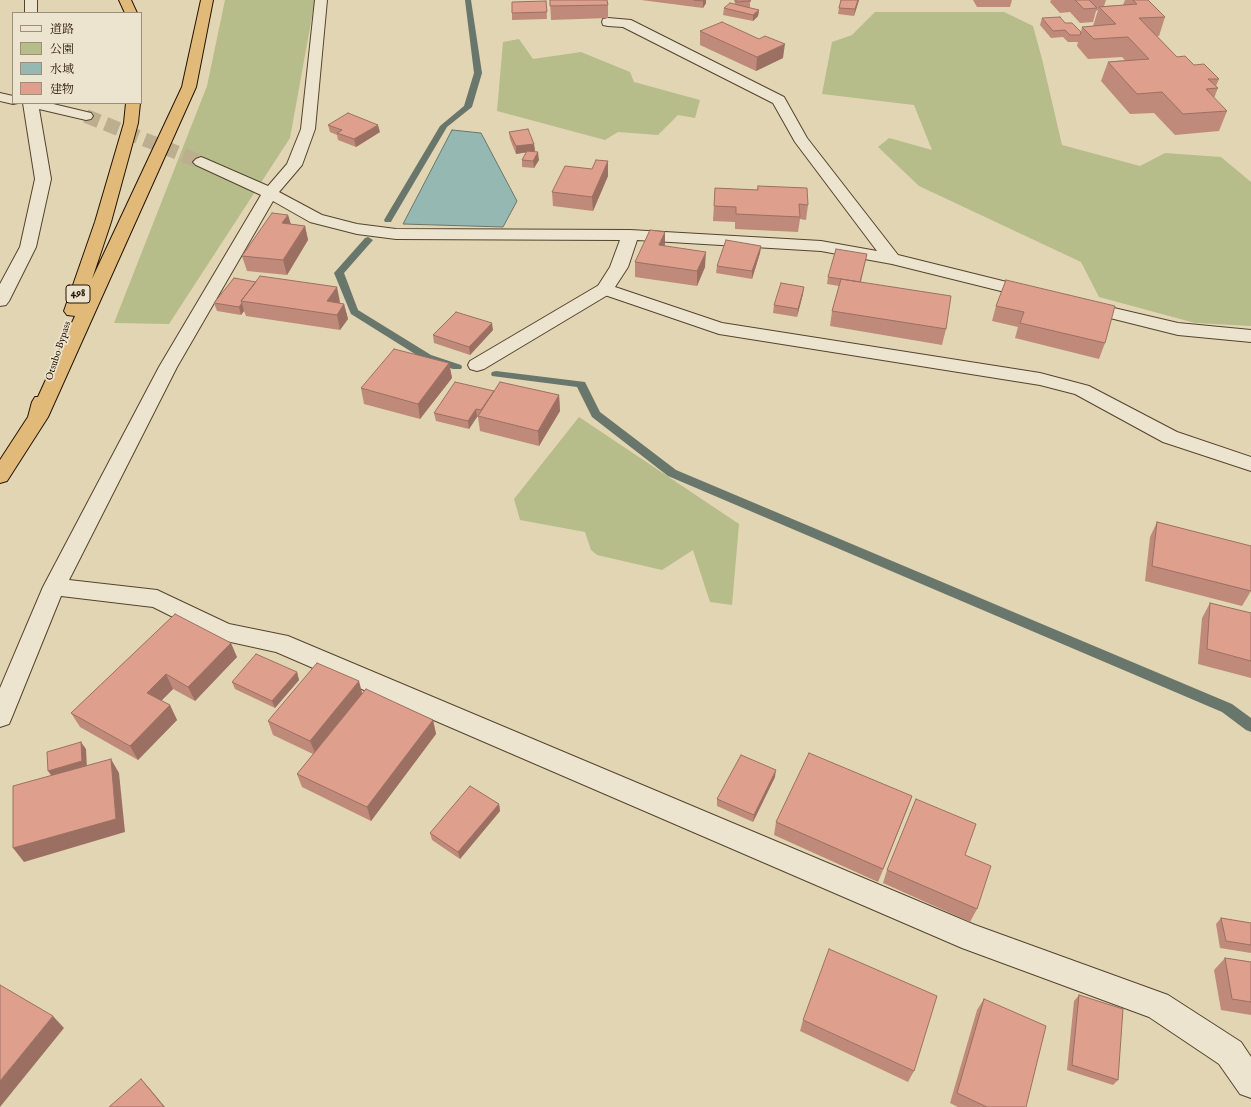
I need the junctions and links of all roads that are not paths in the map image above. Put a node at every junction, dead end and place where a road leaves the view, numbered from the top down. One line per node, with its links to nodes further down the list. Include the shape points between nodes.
1 (31, 0): 6 (street)
2 (125, 0): 5 (highway)
3 (207, 0): 24 (highway, via 189,87)
4 (321, 0): 15 (street, via 308,129 294,165)
5 (137, 11)
6 (31, 12)
7 (608, 22): 17 (street, via 626,23 779,100 800,139)
8 (0, 97): 9 (street)
9 (12, 100)
10 (31, 104): 20 (street, via 43,179 28,247)
11 (35, 104): 13 (street)
12 (133, 104): 24 (highway, Otsubo Bypass / 498, via 103,222)
13 (86, 116)
14 (201, 162): 15 (street)
15 (270, 193): 16 (street, via 316,219 388,233); 27 (street, via 168,367)
16 (630, 235): 17 (street, via 821,246); 18 (street, via 619,267)
17 (892, 260): 19 (street)
18 (605, 289): 23 (street); 25 (street, via 719,328 1040,379 1082,390 1170,437)
19 (1047, 297)
20 (0, 301)
21 (1070, 302): 22 (street, via 1178,329)
22 (1251, 336)
23 (477, 366)
24 (38, 417): 26 (highway, Otsubo Bypass / 498)
25 (1251, 464)
26 (0, 476)
27 (54, 587): 28 (street); 30 (street, via 157,599 225,632 280,643 972,938 1158,1005 1230,1053)
28 (9, 672): 29 (street)
29 (0, 717)
30 (1251, 1083)

